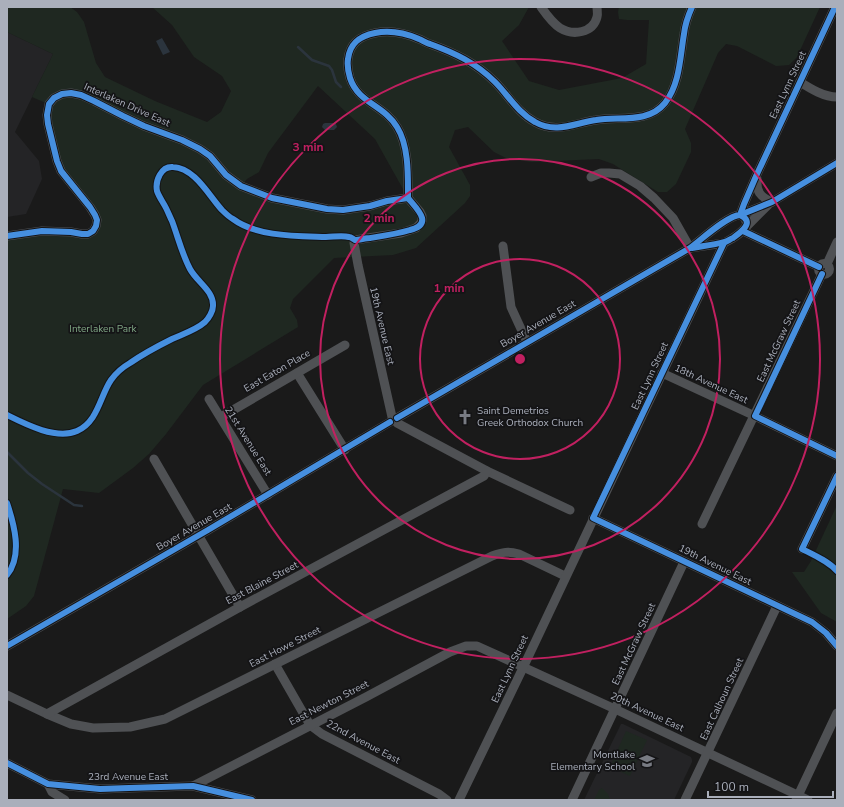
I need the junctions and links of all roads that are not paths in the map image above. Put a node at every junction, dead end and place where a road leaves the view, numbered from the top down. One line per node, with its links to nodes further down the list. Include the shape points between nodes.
1 (540, 7): 2 (street, via 560,28 569,32 580,32 593,24 597,16)
2 (597, 7)
3 (692, 7): 10 (street, via 684,33 676,79 671,92 659,109 644,116 595,120 569,127 556,128 535,122 519,110 486,74 450,51 406,34 383,32 360,38 349,53 347,65 352,85 358,94 392,119 398,128 406,156)
4 (835, 7): 5 (street, East Lynn Street)
5 (800, 82): 6 (street, via 824,95); 8 (street, East Lynn Street)
6 (837, 97)
7 (837, 163): 11 (street)
8 (757, 174): 11 (street, via 758,192); 12 (street, East Lynn Street)
9 (591, 177): 19 (street, via 601,173 620,174 640,186 673,218)
10 (408, 198): 15 (street, Interlaken Drive East, via 343,210 272,198 241,186 200,148 144,126 81,95 71,93 54,98 49,104 48,124 61,171 90,207 97,220 96,226 88,234 42,231); 28 (street, 19th Avenue East, via 422,216 422,221 416,228 401,233 355,240 354,243)
11 (772, 202): 12 (street); 14 (street)
12 (740, 215): 13 (street, Boyer Avenue East, via 733,216); 14 (street, via 747,222)
13 (714, 229): 17 (street, via 714,239); 19 (street, Boyer Avenue East)
14 (744, 230): 17 (street); 20 (street)
15 (7, 236)
16 (837, 242): 20 (street, East McGraw Street)
17 (723, 243): 19 (street, Boyer Avenue East); 24 (street, East Lynn Street)
18 (503, 246): 21 (street, via 511,307)
19 (690, 248): 21 (street, Boyer Avenue East)
20 (827, 271): 26 (street, East McGraw Street)
21 (527, 342): 28 (street, Boyer Avenue East)
22 (345, 345): 23 (street, East Eaton Place)
23 (297, 373): 27 (street, East Eaton Place); 29 (street)
24 (662, 373): 26 (street, 18th Avenue East); 36 (street, East Lynn Street)
25 (209, 399): 27 (street, 21st Avenue East)
26 (755, 416): 30 (street, 18th Avenue East); 37 (street, East McGraw Street)
27 (221, 417): 34 (street, 21st Avenue East)
28 (394, 420): 29 (street, Boyer Avenue East); 32 (street)
29 (344, 450): 34 (street, Boyer Avenue East)
30 (837, 456)
31 (154, 459): 38 (street)
32 (487, 471): 35 (street); 43 (street, East Blaine Street, via 484,476)
33 (837, 476): 39 (street)
34 (268, 495): 38 (street, Boyer Avenue East)
35 (570, 510)
36 (593, 518): 40 (street, 19th Avenue East); 41 (street, East Lynn Street)
37 (702, 524)
38 (199, 535): 43 (street); 44 (street, Boyer Avenue East)
39 (802, 549)
40 (684, 562): 42 (street, 19th Avenue East); 50 (street, East McGraw Street)
41 (565, 576): 47 (street, East Howe Street, via 519,554 502,552); 48 (street, East Lynn Street)
42 (778, 606): 46 (street, 19th Avenue East, via 812,622); 54 (street, East Calhoun Street)
43 (240, 607): 52 (street, East Blaine Street)
44 (7, 646)
45 (476, 646): 48 (street, 20th Avenue East); 53 (street, East Newton Street, via 466,646 450,652)
46 (837, 646)
47 (275, 664): 52 (street, East Howe Street, via 165,719 137,726 93,728 71,724); 53 (street, 22nd Avenue East)
48 (523, 667): 50 (street, 20th Avenue East); 62 (street, East Lynn Street)
49 (7, 695): 52 (street, East Howe Street)
50 (615, 709): 54 (street, 20th Avenue East); 63 (street, East McGraw Street)
51 (837, 713): 58 (street)
52 (47, 714)
53 (310, 725): 57 (street, East Newton Street); 61 (street, 22nd Avenue East, via 322,734)
54 (708, 753): 58 (street, 20th Avenue East); 64 (street, East Calhoun Street)
55 (7, 763): 56 (street, 23rd Avenue East)
56 (48, 784): 57 (street, 23rd Avenue East, via 100,789); 59 (street, via 52,792)
57 (193, 786): 60 (street, 23rd Avenue East)
58 (797, 798): 65 (street, 20th Avenue East)
59 (65, 800)
60 (252, 800)
61 (447, 800)
62 (459, 800)
63 (572, 800)
64 (685, 800)
65 (808, 800)

